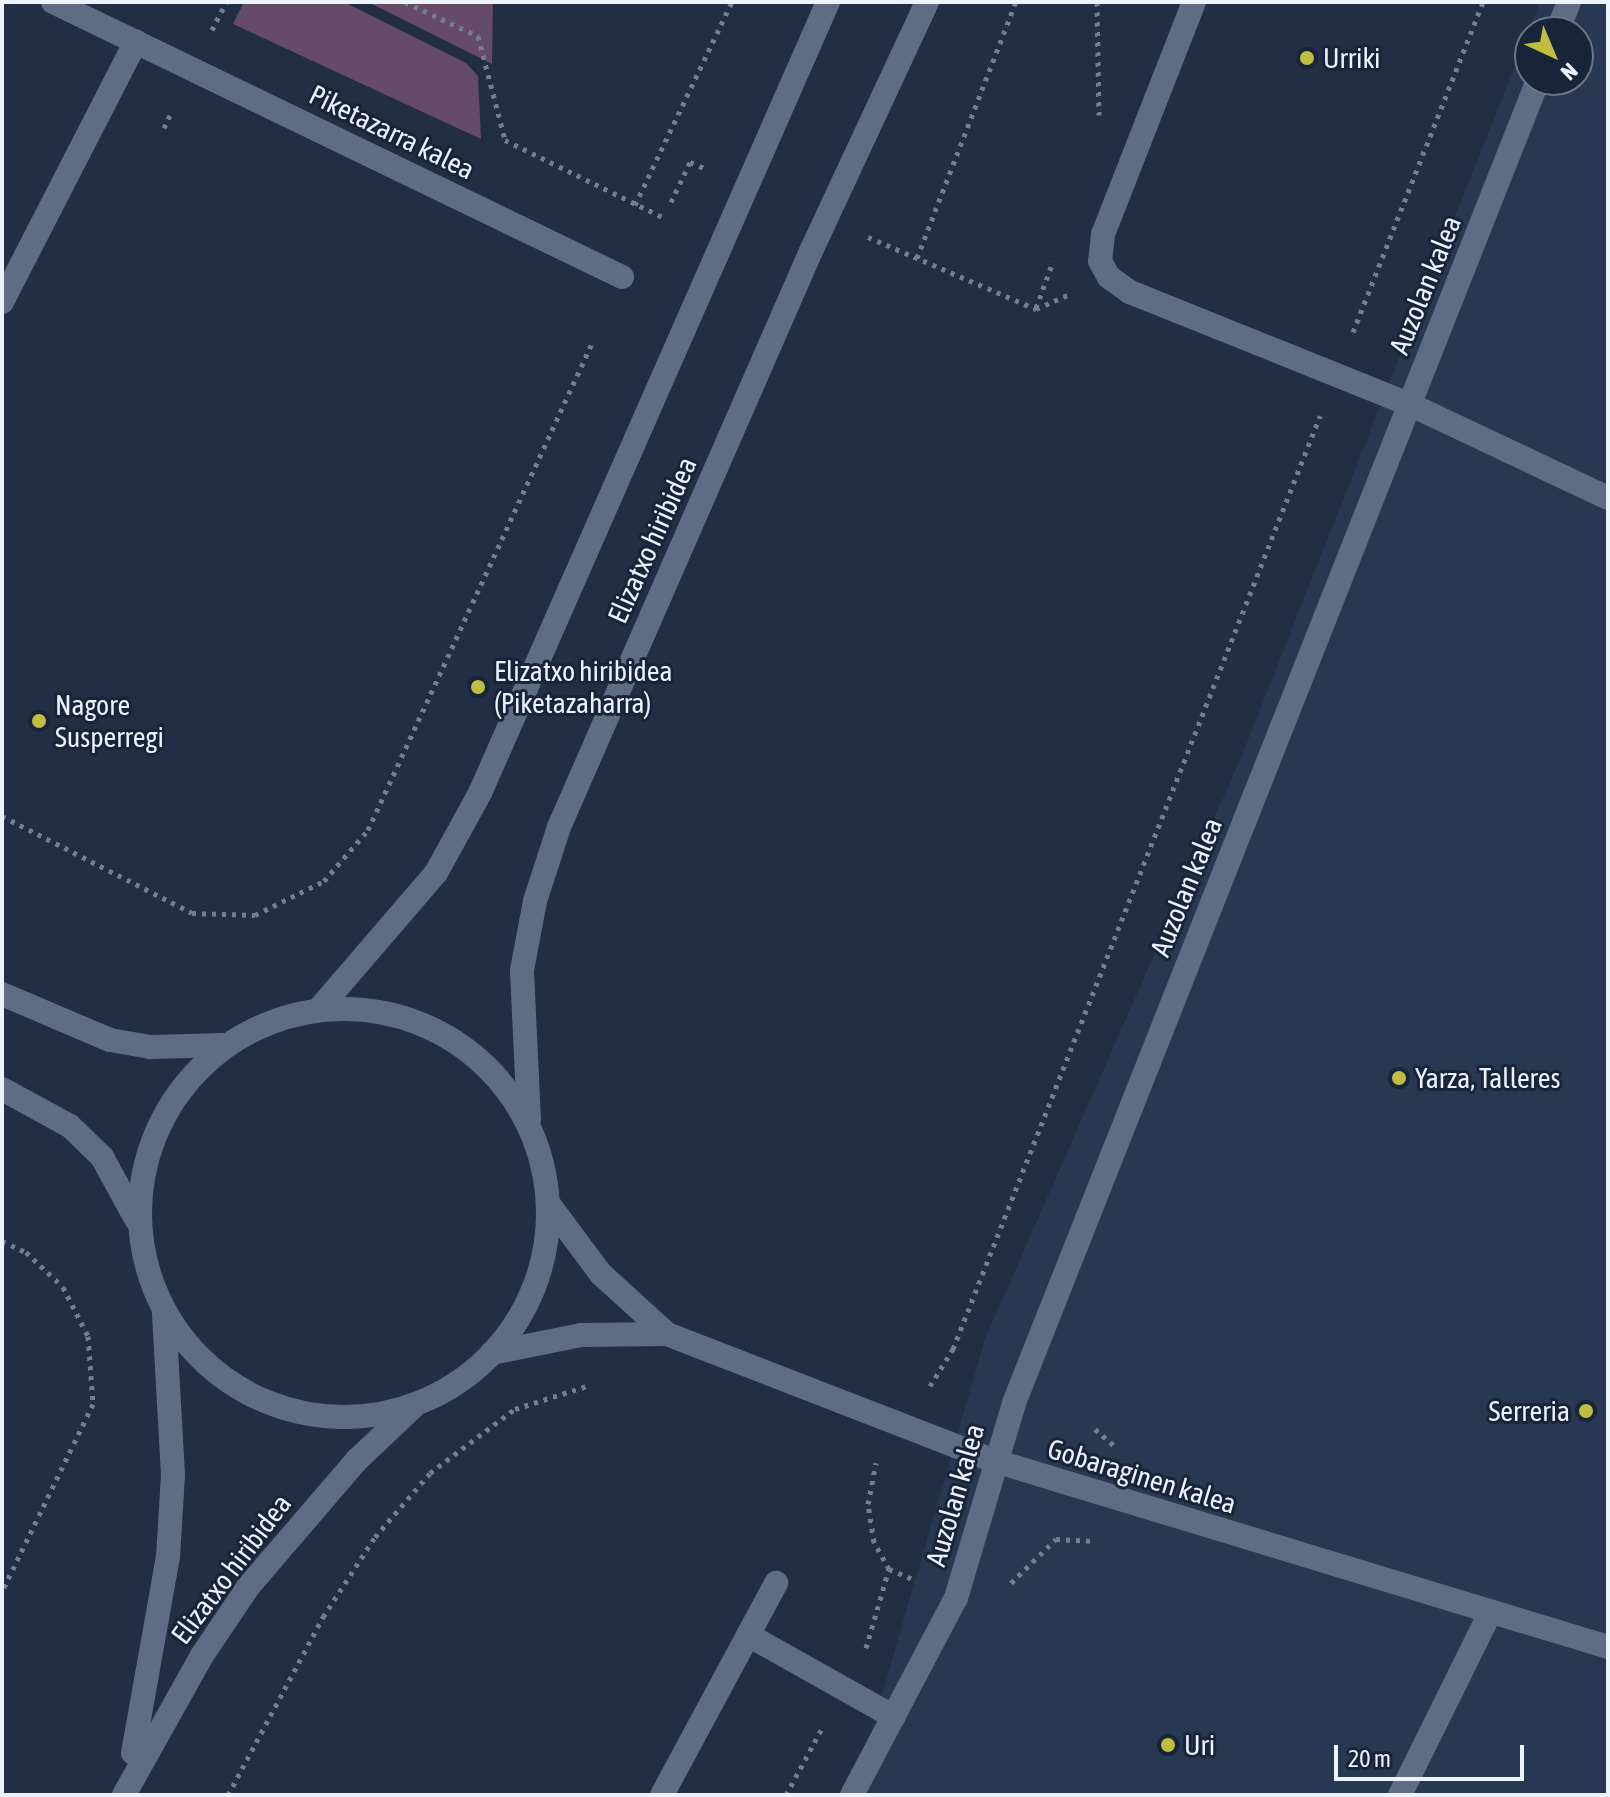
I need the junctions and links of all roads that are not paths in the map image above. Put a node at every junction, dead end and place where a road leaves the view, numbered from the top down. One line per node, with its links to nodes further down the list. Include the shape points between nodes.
1 (53, 2): 5 (main road, Piketazarra kalea)
2 (828, 2): 12 (main road, Elizatxo hiribidea, via 480,793 436,873)
3 (927, 2): 15 (main road, Elizatxo hiribidea, via 816,240 559,827 535,901 522,970)
4 (1194, 2): 9 (main road, via 1103,234 1100,261 1109,277 1130,292)
5 (136, 41): 7 (main road, Piketazarra kalea); 8 (main road)
6 (1532, 96): 9 (main road, Auzolan kalea)
7 (622, 277)
8 (2, 302)
9 (1409, 404): 10 (main road); 22 (main road, Auzolan kalea)
10 (1608, 498)
11 (2, 994): 13 (main road, via 110,1040 188,1049)
12 (319, 1009): 13 (main road, via 270,1021); 15 (main road, via 371,1009 420,1022 465,1046 502,1082)
13 (225, 1045): 17 (main road, via 194,1073 157,1132 141,1186)
14 (2, 1089): 17 (main road, via 70,1126 102,1157)
15 (529, 1125): 16 (main road)
16 (548, 1203): 19 (main road, Gobaraginen kalea, via 601,1274); 20 (main road, via 547,1245 535,1284)
17 (139, 1227): 18 (main road)
18 (164, 1312): 21 (main road, via 205,1363 230,1383 290,1411 355,1417); 28 (main road, Elizatxo hiribidea, via 173,1461 168,1557 155,1654)
19 (667, 1334): 20 (main road, Gobaraginen kalea, via 581,1335); 22 (main road, Gobaraginen kalea)
20 (492, 1353): 21 (main road, via 457,1382)
21 (418, 1403): 28 (main road, Elizatxo hiribidea, via 357,1460 248,1587 186,1681)
22 (995, 1461): 24 (main road, Gobaraginen kalea); 27 (main road, Auzolan kalea, via 956,1598)
23 (776, 1583): 25 (main road)
24 (1490, 1613): 26 (main road, Gobaraginen kalea); 31 (main road)
25 (748, 1635): 27 (main road); 29 (main road)
26 (1608, 1647)
27 (894, 1717): 30 (main road, Auzolan kalea)
28 (123, 1795)
29 (662, 1795)
30 (852, 1795)
31 (1400, 1795)

